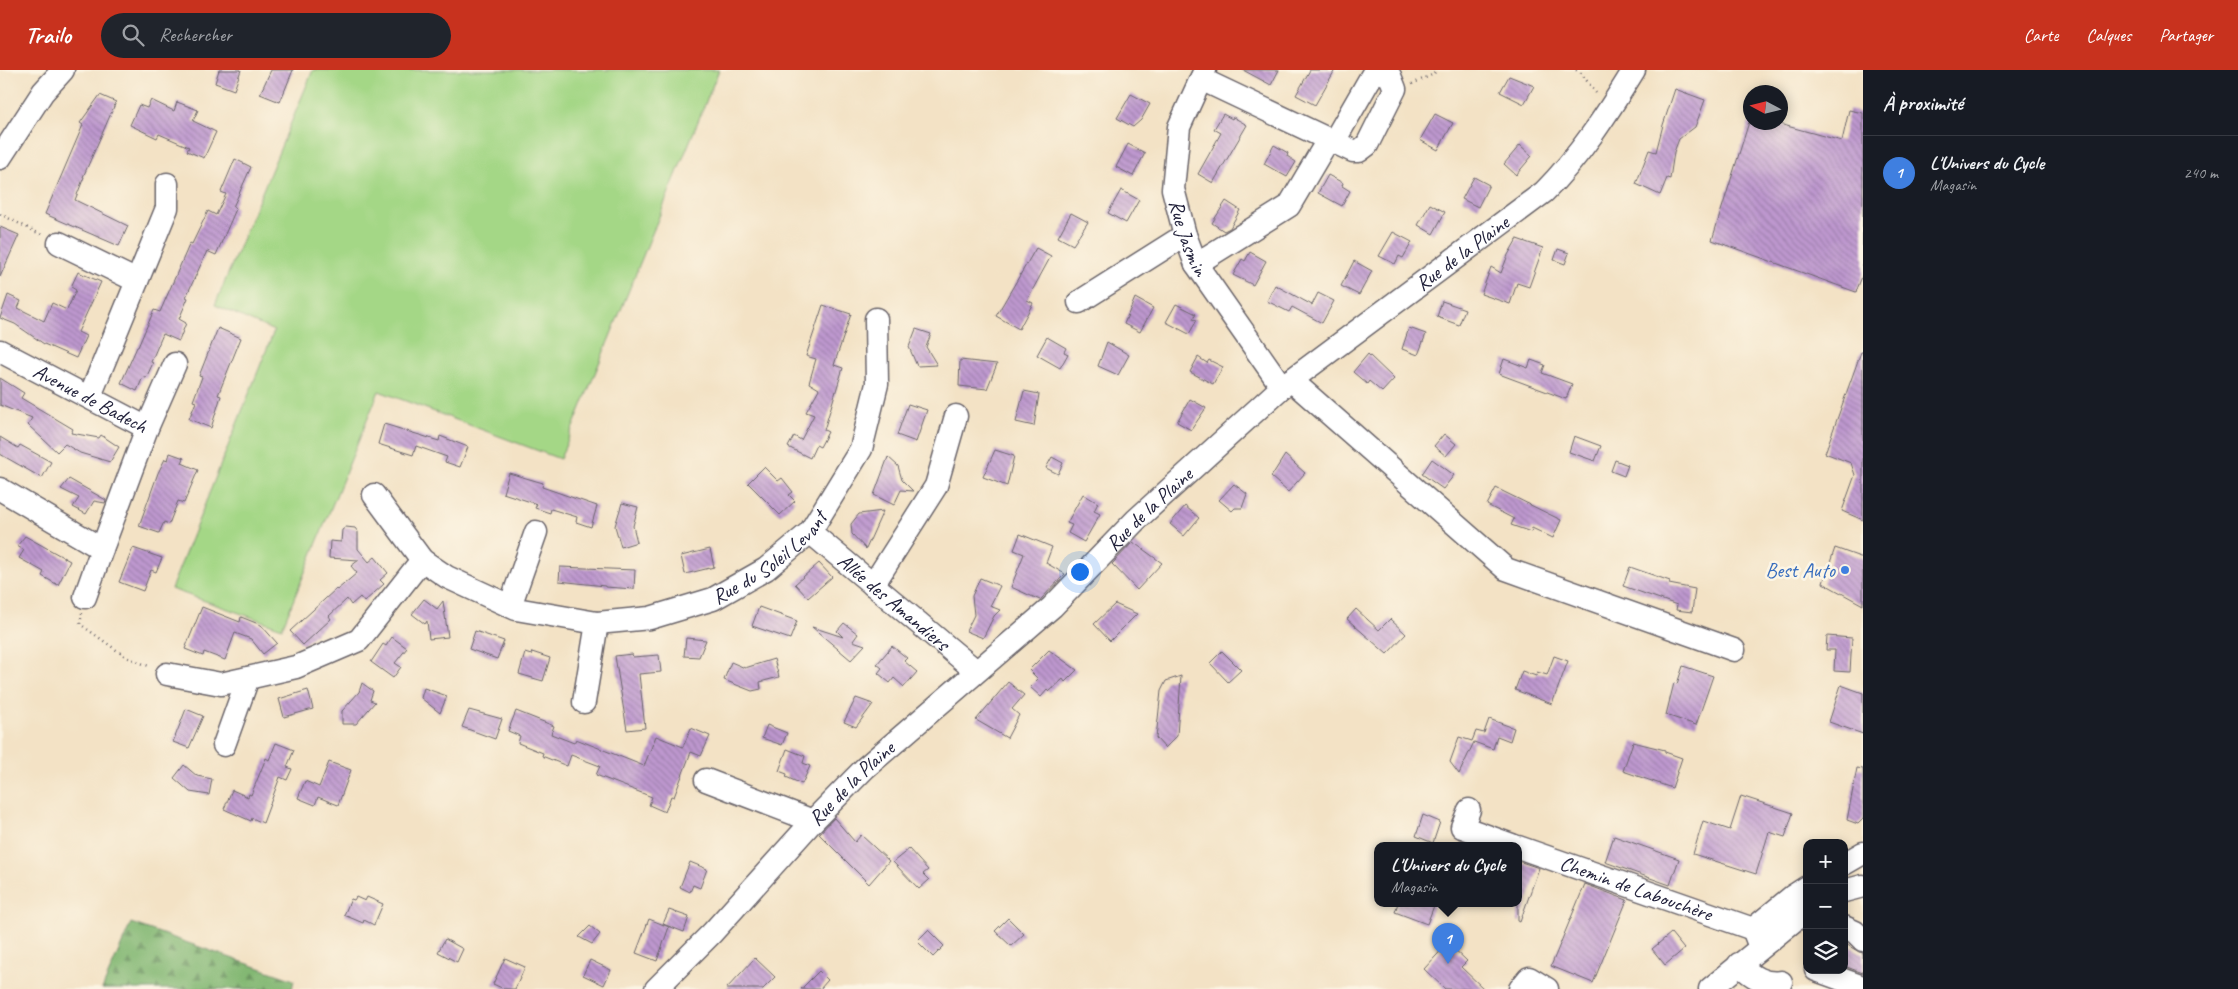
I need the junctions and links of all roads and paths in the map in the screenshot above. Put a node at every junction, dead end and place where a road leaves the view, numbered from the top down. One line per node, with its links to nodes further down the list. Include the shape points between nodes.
1 (63, 70): 9 (street)
2 (1375, 70): 7 (street, via 1390,76); 10 (street)
3 (1436, 70): 7 (path, via 1415,84)
4 (1576, 70): 8 (path)
5 (1634, 70): 22 (street, Rue de la Plaine, via 1589,140 1544,192)
6 (1203, 74): 10 (street); 14 (street, Rue Jasmin, via 1179,127 1173,189)
7 (1396, 89): 10 (street, via 1367,145 1353,152)
8 (1596, 93)
9 (8, 130): 11 (street)
10 (1330, 142): 16 (street, via 1289,206)
11 (0, 158)
12 (167, 184): 17 (street, via 167,208)
13 (0, 214): 15 (path)
14 (1185, 235): 16 (street, Rue Jasmin); 18 (street)
15 (59, 243): 17 (street)
16 (1196, 264): 22 (street, Rue Jasmin)
17 (137, 281): 23 (street)
18 (1078, 302)
19 (876, 319): 29 (street, Rue du Soleil Levant, via 877,384 861,450)
20 (0, 351): 23 (street, Avenue de Badech)
21 (175, 364): 25 (street, Avenue de Badech)
22 (1286, 383): 36 (street, Rue Jasmin, via 1506,569); 37 (street, Rue de la Plaine, via 1136,520 1052,607)
23 (90, 396): 25 (street, Avenue de Badech)
24 (956, 416): 32 (street, via 936,486)
25 (147, 428): 30 (street)
26 (0, 489): 30 (street)
27 (374, 495): 31 (street, Rue du Soleil Levant)
28 (536, 532): 34 (street)
29 (810, 532): 32 (street, Allée des Amandiers); 35 (street, Rue du Soleil Levant, via 766,569 713,599 650,618)
30 (102, 549): 33 (street)
31 (422, 560): 34 (street, Rue du Soleil Levant, via 446,577); 39 (street, via 359,640 296,667)
32 (873, 585): 37 (street, Allée des Amandiers)
33 (85, 597): 38 (path, via 80,624 126,657)
34 (510, 606): 35 (street, Rue du Soleil Levant)
35 (598, 623): 40 (street)
36 (1734, 650)
37 (976, 671): 44 (street, Rue de la Plaine, via 866,768)
38 (167, 674): 39 (street, via 221,684)
39 (248, 678): 41 (street)
40 (584, 702)
41 (224, 746)
42 (706, 780): 44 (street)
43 (1468, 810): 45 (street, via 1462,827)
44 (813, 821): 61 (street, Rue de la Plaine, via 712,933)
45 (1504, 842)
46 (1522, 850): 54 (street, Chemin de Labouchère)
47 (1863, 853): 48 (street)
48 (1848, 862)
49 (1863, 886): 51 (street)
50 (1803, 890): 54 (street, via 1793,896)
51 (1848, 890)
52 (1803, 912): 54 (street)
53 (1848, 929): 56 (street)
54 (1756, 938): 57 (street)
55 (1848, 940): 56 (street, via 1857,943)
56 (1863, 941)
57 (1739, 964): 59 (street, via 1752,976 1773,984); 64 (street)
58 (1827, 974): 60 (street)
59 (1781, 982)
60 (1863, 987)
61 (656, 989)
62 (1520, 989): 63 (street, via 1529,978)
63 (1547, 989)
64 (1710, 989)

